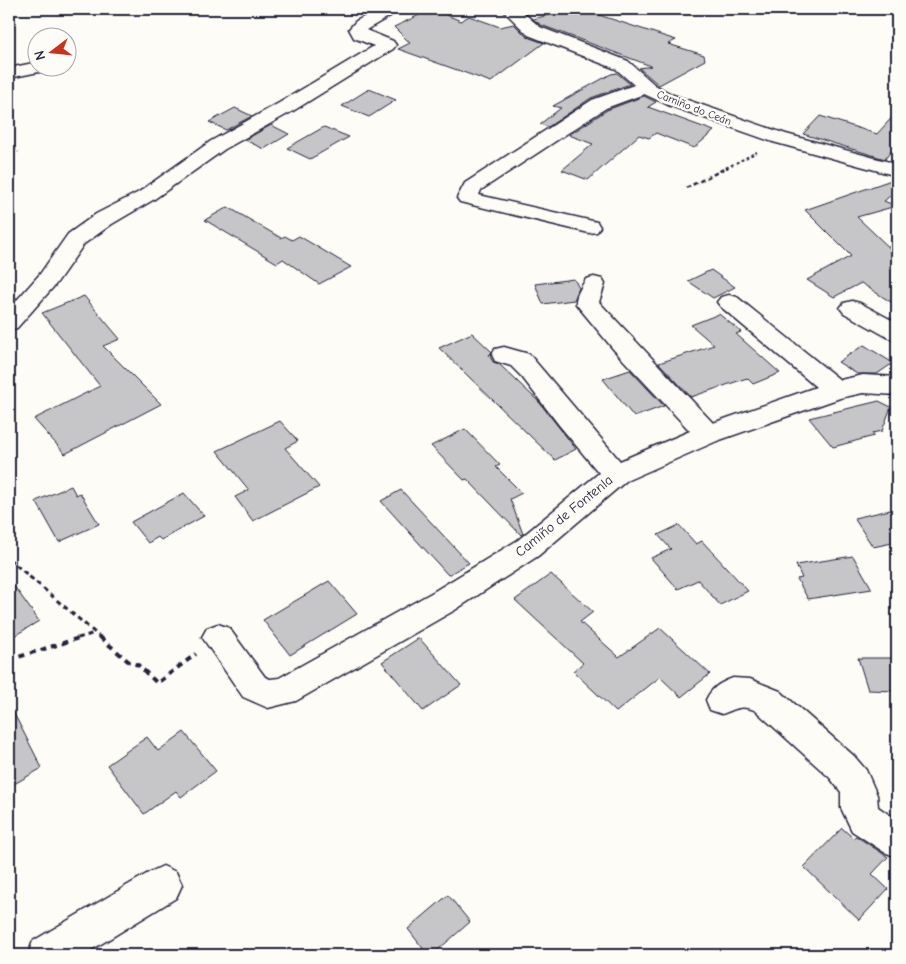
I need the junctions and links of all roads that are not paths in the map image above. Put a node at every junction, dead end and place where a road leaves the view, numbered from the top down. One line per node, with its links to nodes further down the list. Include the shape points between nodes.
1 (391, 9): 11 (street, via 357,29 360,34 387,45 218,145 146,196 76,239 48,279)
2 (510, 9): 5 (street, Camiño do Ceán, via 534,31 622,64)
3 (28, 69): 4 (street)
4 (9, 73)
5 (646, 87): 6 (street, Camiño do Ceán, via 662,96 780,139); 7 (street, via 599,104 472,187 467,198)
6 (897, 170)
7 (589, 227)
8 (594, 284): 16 (street, via 588,304)
9 (729, 302): 15 (street)
10 (852, 308): 12 (street)
11 (9, 323)
12 (897, 333)
13 (504, 355): 17 (street, via 520,360 531,371)
14 (897, 386): 15 (street, Camiño de Fontenla, via 863,384)
15 (834, 390): 16 (street, Camiño de Fontenla)
16 (708, 434): 17 (street, Camiño de Fontenla)
17 (616, 474): 18 (street, Camiño de Fontenla, via 528,548 444,601 285,691 268,694 254,687)
18 (218, 637)
19 (722, 700): 20 (street, via 733,692 750,693 768,701 842,767 854,781 860,795 859,808 865,819)
20 (897, 840)
21 (164, 885): 22 (street)
22 (48, 955)

